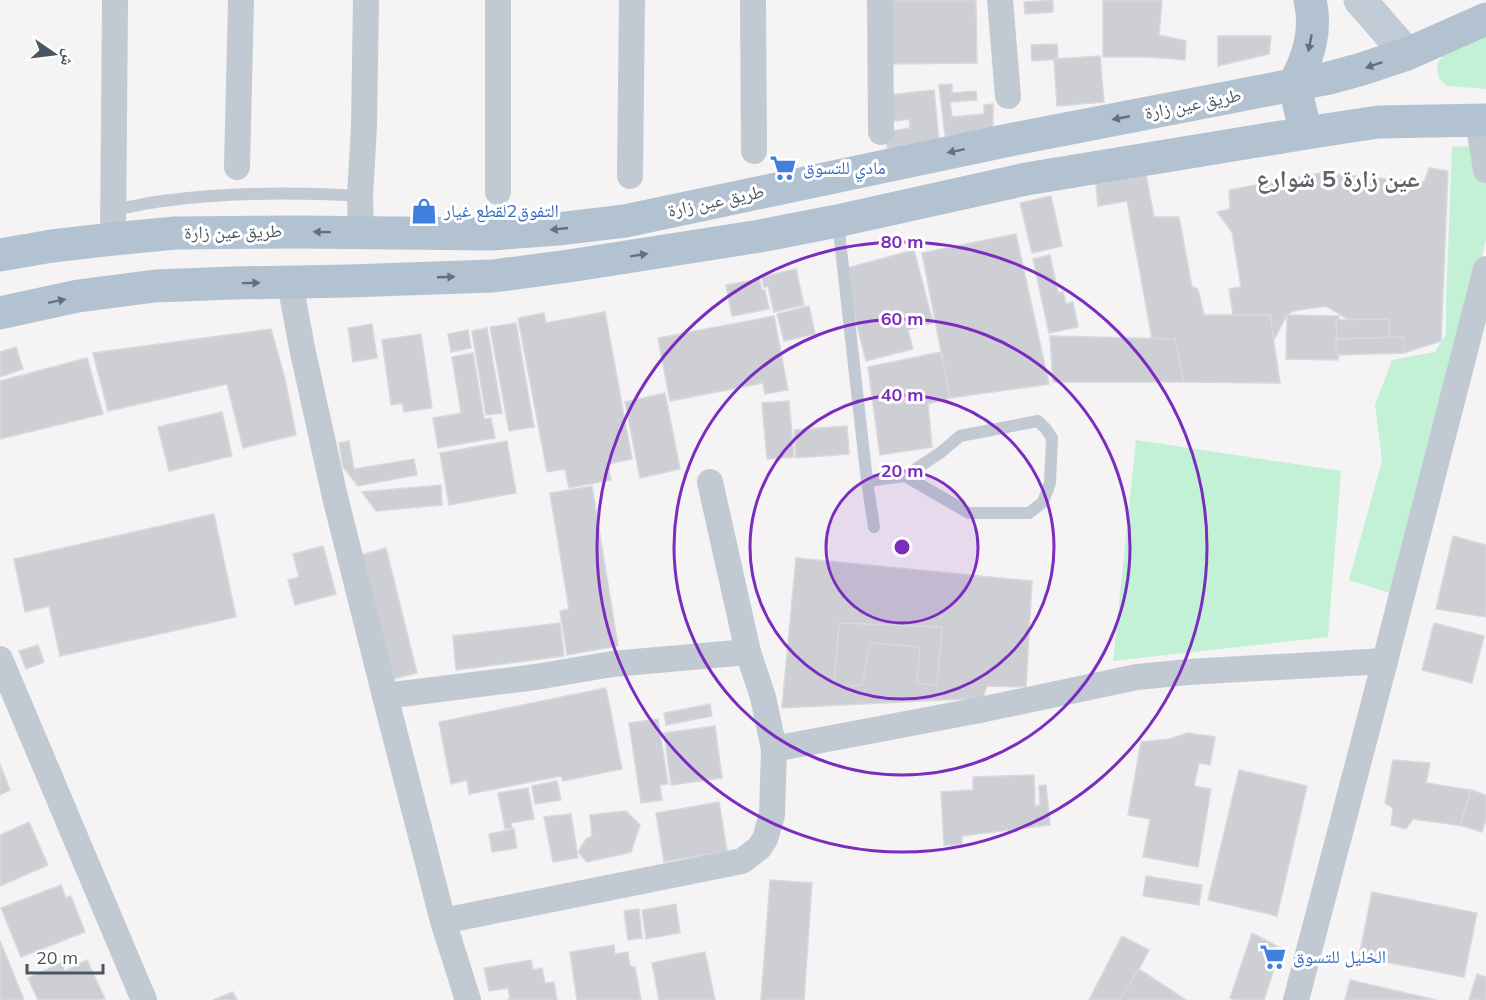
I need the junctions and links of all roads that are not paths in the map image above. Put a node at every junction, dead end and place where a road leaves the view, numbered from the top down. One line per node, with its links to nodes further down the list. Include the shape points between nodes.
1 (114, 0): 25 (street)
2 (241, 0): 19 (street)
3 (366, 0): 23 (street)
4 (498, 0): 22 (street)
5 (632, 0): 21 (street)
6 (753, 0): 18 (street)
7 (880, 0): 16 (street)
8 (1000, 0): 14 (street)
9 (1310, 0): 13 (main road, one-way to 13, via 1310,48)
10 (1360, 0): 12 (street)
11 (1486, 19): 12 (main road, طريق عين زارة)
12 (1407, 54): 13 (main road, طريق عين زارة, one-way to 13, via 1329,78)
13 (1294, 84): 17 (main road); 26 (main road, طريق عين زارة, one-way to 26, via 625,221 492,234)
14 (1008, 96)
15 (1482, 120): 17 (main road, via 1378,122); 20 (street)
16 (881, 132)
17 (1306, 133): 24 (main road, via 1026,179)
18 (754, 151)
19 (237, 167)
20 (1486, 170)
21 (630, 176)
22 (498, 192)
23 (360, 196): 25 (lane, via 261,193 162,201); 26 (street)
24 (837, 220): 29 (main road, one-way to 24, via 493,276 760,236); 32 (lane)
25 (113, 224): 26 (main road, طريق عين زارة, one-way to 25, via 185,233); 27 (main road, طريق عين زارة, via 52,246)
26 (361, 232)
27 (0, 255)
28 (1486, 269): 37 (street)
29 (290, 282): 30 (main road, one-way to 29, via 78,296 155,286); 38 (street, via 335,496)
30 (0, 313)
31 (905, 476): 31 (lane, via 969,513 1029,513 1043,502 1050,483 1052,438 1038,421 960,436); 32 (lane)
32 (867, 481): 34 (lane)
33 (710, 482): 35 (street)
34 (874, 527)
35 (748, 652): 38 (street, via 612,664); 39 (street, via 764,697)
36 (0, 659): 41 (street)
37 (1385, 661): 39 (street, via 1137,676); 43 (street)
38 (385, 696): 40 (street)
39 (774, 749): 40 (street, via 772,815 765,839 742,861)
40 (443, 921): 42 (street)
41 (144, 1000)
42 (468, 1000)
43 (1296, 1000)

